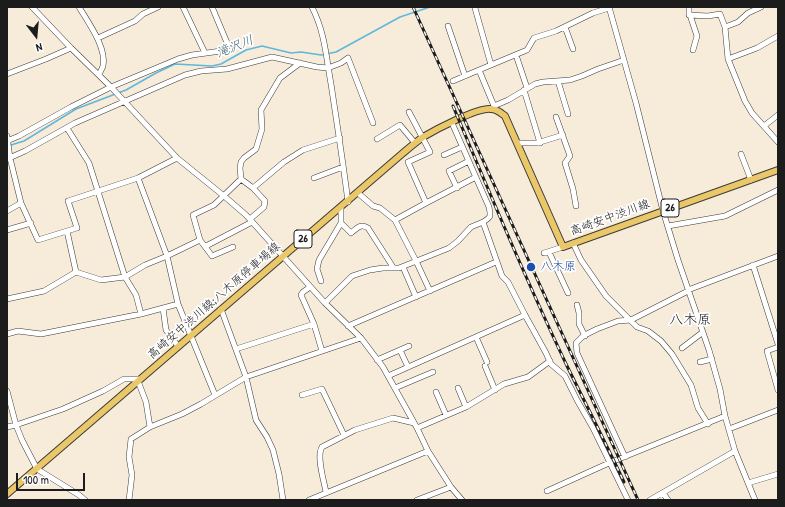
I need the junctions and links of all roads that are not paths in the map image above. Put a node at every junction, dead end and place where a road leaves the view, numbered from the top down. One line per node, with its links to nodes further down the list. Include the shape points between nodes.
1 (79, 7): 15 (street)
2 (158, 7): 15 (street)
3 (183, 7): 19 (street)
4 (212, 7): 19 (street, via 228,47 221,51)
5 (312, 7): 25 (street, via 322,28)
6 (761, 7): 13 (street)
7 (34, 8): 16 (street)
8 (475, 8): 24 (street)
9 (609, 8): 12 (street); 22 (street)
10 (689, 10): 13 (street, via 708,16 720,14); 18 (street, via 697,36)
11 (448, 26): 29 (street)
12 (565, 27): 17 (street); 20 (street, via 534,38 529,49)
13 (725, 27): 21 (street)
14 (778, 36): 21 (street, via 757,48)
15 (98, 38): 28 (street, via 103,59)
16 (71, 48): 27 (street); 28 (street)
17 (573, 49)
18 (693, 50)
19 (205, 53): 32 (street, via 178,58)
20 (516, 55): 24 (street); 33 (street)
21 (728, 58): 42 (street, via 748,108)
22 (624, 60): 31 (street, via 570,80); 78 (street)
23 (300, 63): 25 (street); 34 (street, via 272,57 226,69 201,71 180,77); 64 (street, via 280,78 261,110 262,129 256,149 241,162)
24 (491, 65): 26 (street)
25 (328, 68): 40 (street, via 348,58); 45 (street)
26 (479, 70): 29 (street); 35 (street)
27 (7, 74)
28 (99, 75): 32 (street)
29 (465, 76): 30 (street)
30 (453, 81)
31 (558, 81): 33 (street, via 543,82); 37 (street)
32 (111, 87): 34 (street); 48 (street)
33 (526, 89): 35 (street); 49 (street)
34 (123, 102): 43 (street); 57 (street)
35 (494, 108): 41 (main road, 高崎安中渋川線;八木原停車場線 / 26, via 483,109); 52 (main road, via 505,116)
36 (409, 112): 46 (street)
37 (568, 114)
38 (778, 115): 42 (street)
39 (556, 116): 44 (street)
40 (373, 123)
41 (452, 123): 46 (main road, 高崎安中渋川線;八木原停車場線 / 26); 53 (street)
42 (764, 126): 50 (street)
43 (67, 128): 56 (street, via 25,152); 69 (street, via 89,163)
44 (563, 135): 49 (street); 75 (street, via 570,156 565,163)
45 (340, 138): 59 (street); 66 (street, via 303,150)
46 (422, 138): 51 (main road, 高崎安中渋川線;八木原停車場線 / 26); 74 (street, via 430,152 408,162)
47 (377, 139): 51 (street, via 399,125)
48 (8, 140): 56 (street)
49 (540, 142): 52 (street)
50 (778, 142)
51 (415, 143): 70 (main road, 高崎安中渋川線;八木原停車場線 / 26)
52 (517, 143): 91 (main road)
53 (462, 147): 55 (street); 58 (street)
54 (741, 154): 65 (street)
55 (444, 156)
56 (9, 158): 73 (street)
57 (177, 158): 61 (street); 71 (street)
58 (469, 161): 63 (street); 67 (street, via 449,170)
59 (343, 167): 62 (street); 72 (street)
60 (778, 170): 65 (main road, 高崎安中渋川線 / 26)
61 (138, 178): 69 (street); 92 (street)
62 (314, 178)
63 (476, 178): 67 (street); 81 (street, via 490,207 490,218)
64 (241, 179): 66 (street); 71 (street)
65 (751, 180): 78 (main road, 高崎安中渋川線 / 26)
66 (253, 188): 79 (street, via 265,201 264,207)
67 (457, 188): 74 (street)
68 (778, 190): 84 (street, via 725,216)
69 (99, 191): 86 (street, via 68,201 77,228); 101 (street)
70 (358, 193): 72 (main road, 高崎安中渋川線;八木原停車場線 / 26); 80 (street)
71 (224, 196): 79 (street); 87 (street, via 214,205 193,215)
72 (348, 202): 76 (main road, 高崎安中渋川線;八木原停車場線 / 26)
73 (20, 203): 77 (street); 82 (street)
74 (426, 204): 80 (street)
75 (576, 206)
76 (341, 207): 83 (street); 94 (main road, 高崎安中渋川線;八木原停車場線 / 26)
77 (7, 211)
78 (663, 211): 84 (street); 88 (main road, 高崎安中渋川線 / 26)
79 (251, 220): 89 (street); 94 (street)
80 (395, 220): 95 (street)
81 (483, 222): 95 (street, via 471,227 449,248); 96 (street)
82 (31, 223): 85 (street); 86 (street, via 38,240)
83 (341, 223): 99 (street, via 352,233 360,226 368,228); 102 (street, via 319,260 317,269)
84 (668, 226): 104 (street)
85 (7, 230)
86 (67, 231): 100 (street)
87 (200, 240): 89 (street); 92 (street)
88 (573, 243): 91 (main road, 高崎安中渋川線 / 26); 116 (street, via 581,260 606,296)
89 (206, 246): 90 (street, via 212,256)
90 (233, 247)
91 (563, 247): 106 (street, via 546,252)
92 (167, 256): 101 (street); 110 (street)
93 (778, 256): 97 (street)
94 (283, 257): 103 (street); 113 (main road, 高崎安中渋川線;八木原停車場線 / 26)
95 (416, 261): 98 (street); 105 (street)
96 (496, 262): 105 (street); 115 (street)
97 (753, 265): 104 (street); 127 (street)
98 (403, 266): 99 (street); 107 (street)
99 (393, 267): 109 (street, via 370,270 352,276)
100 (76, 272): 101 (street, via 101,280); 108 (street, via 44,291)
101 (125, 277): 114 (street, via 136,295)
102 (321, 281)
103 (310, 287): 109 (street); 117 (street, via 302,296)
104 (688, 290): 116 (street); 119 (street)
105 (430, 291): 107 (street)
106 (568, 293)
107 (416, 297): 118 (street)
108 (7, 299)
109 (325, 303): 118 (street)
110 (178, 304): 112 (street); 121 (street)
111 (577, 305): 122 (street, via 579,324)
112 (163, 308): 114 (street); 125 (street, via 166,330)
113 (221, 309): 121 (main road, 高崎安中渋川線;八木原停車場線 / 26); 129 (street)
114 (141, 314): 120 (street, via 36,335 18,331)
115 (525, 315): 123 (street); 134 (street)
116 (631, 320): 122 (street, via 618,321); 154 (street, via 637,327 648,331 661,341 672,354)
117 (314, 324): 129 (street); 131 (street)
118 (348, 326): 124 (street)
119 (703, 332): 128 (street); 132 (street)
120 (7, 334)
121 (192, 334): 125 (main road, 高崎安中渋川線;八木原停車場線 / 26); 147 (street)
122 (585, 336): 163 (street, via 576,344 577,352)
123 (476, 337): 136 (street); 144 (street)
124 (361, 338): 131 (street); 133 (street)
125 (178, 346): 140 (main road, 高崎安中渋川線;八木原停車場線 / 26)
126 (409, 346): 130 (street)
127 (778, 346): 141 (street, via 767,351)
128 (682, 348)
129 (236, 349): 138 (street)
130 (400, 350): 133 (street); 136 (street)
131 (322, 351): 138 (street)
132 (712, 359): 135 (street); 152 (street)
133 (377, 360): 139 (street)
134 (550, 361): 144 (street, via 528,377 504,384); 164 (street, via 565,376)
135 (700, 362)
136 (408, 366): 139 (street)
137 (433, 372): 142 (street)
138 (246, 376): 147 (street); 176 (street, via 256,420 272,450)
139 (388, 376): 142 (street)
140 (138, 381): 155 (street, via 132,378 124,379 63,409); 157 (street, via 146,402); 165 (main road, 高崎安中渋川線;八木原停車場線 / 26)
141 (778, 387)
142 (395, 388): 153 (street)
143 (458, 388): 149 (street)
144 (495, 390): 149 (street)
145 (7, 391): 155 (street)
146 (436, 392): 151 (street)
147 (215, 395): 157 (street, via 182,414)
148 (302, 395): 160 (street, via 322,389)
149 (466, 407): 151 (street)
150 (778, 410): 159 (street)
151 (446, 415): 158 (street)
152 (725, 416): 154 (street); 159 (street)
153 (414, 422): 158 (street); 160 (street, via 393,418)
154 (708, 424): 163 (street)
155 (16, 425): 156 (street); 165 (street)
156 (7, 427)
157 (150, 428): 175 (street, via 131,439 129,457 132,475)
158 (417, 428): 161 (street)
159 (729, 429): 162 (street)
160 (344, 435): 170 (street, via 322,446 320,450)
161 (428, 450): 168 (street); 170 (street)
162 (736, 451): 167 (street); 171 (street)
163 (625, 456): 164 (street)
164 (609, 463): 169 (street); 179 (street)
165 (37, 468): 172 (main road, 高崎安中渋川線;八木原停車場線 / 26); 174 (street)
166 (778, 474): 167 (street)
167 (748, 482): 182 (street)
168 (451, 487): 173 (street); 178 (street)
169 (547, 491)
170 (326, 492): 177 (street)
171 (663, 492): 180 (street); 181 (street)
172 (7, 494)
173 (460, 499)
174 (85, 500)
175 (129, 500)
176 (283, 500)
177 (309, 500)
178 (418, 500)
179 (628, 500)
180 (650, 500)
181 (668, 500)
182 (755, 500)

